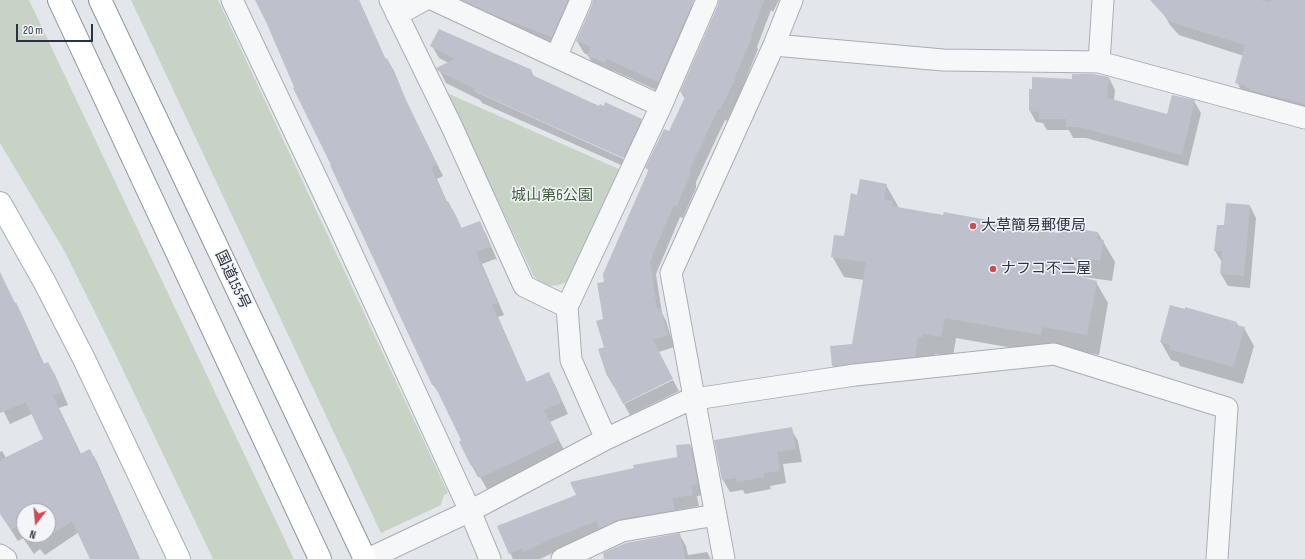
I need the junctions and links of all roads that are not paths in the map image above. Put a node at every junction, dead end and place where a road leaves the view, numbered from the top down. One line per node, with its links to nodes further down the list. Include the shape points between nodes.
1 (59, 0): 25 (main road)
2 (100, 0): 26 (main road, 国道155号)
3 (232, 0): 20 (street, via 344,236)
4 (424, 0): 10 (street)
5 (434, 0): 12 (street)
6 (580, 0): 12 (street)
7 (706, 0): 14 (street)
8 (792, 0): 11 (street)
9 (1104, 0): 13 (street)
10 (393, 8): 17 (street, via 452,127 524,286)
11 (774, 45): 13 (street, via 943,60); 18 (street, via 671,274)
12 (556, 57): 14 (street)
13 (1099, 62): 15 (street)
14 (661, 106): 17 (street)
15 (1305, 118)
16 (0, 203): 24 (main road, via 84,359)
17 (567, 306): 19 (street, via 571,360)
18 (695, 398): 19 (street); 21 (street); 31 (street, via 855,375 1054,354 1061,356 1227,408)
19 (606, 439): 20 (street)
20 (462, 514): 27 (street); 28 (street)
21 (716, 515): 29 (street, via 622,531); 30 (street)
22 (0, 555): 23 (street)
23 (6, 559)
24 (178, 559)
25 (320, 559)
26 (364, 559)
27 (368, 559)
28 (490, 559)
29 (562, 559)
30 (724, 559)
31 (1217, 559)

